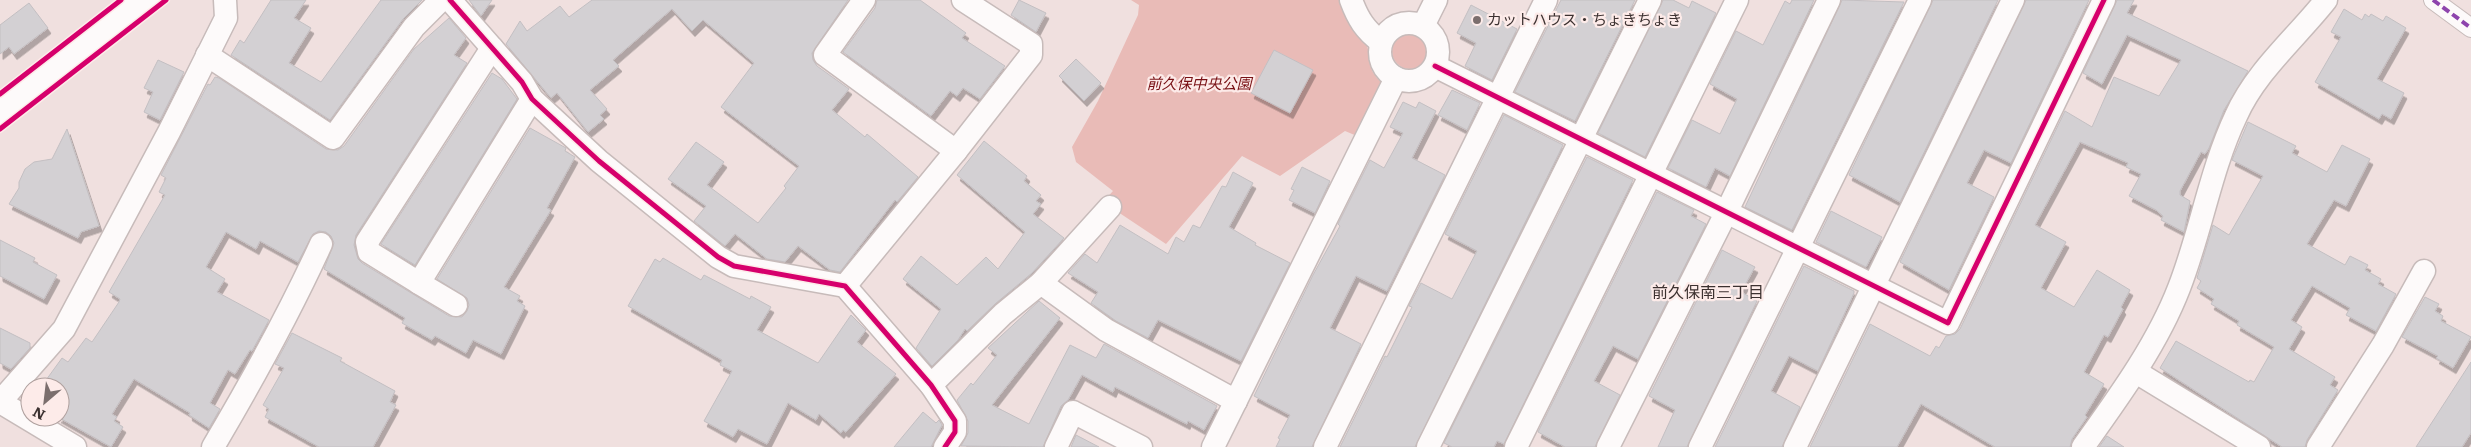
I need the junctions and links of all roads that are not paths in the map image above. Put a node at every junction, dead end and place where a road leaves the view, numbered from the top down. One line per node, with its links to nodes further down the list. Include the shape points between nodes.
1 (147, 0): 27 (street)
2 (225, 0): 22 (street, via 226,18)
3 (441, 0): 22 (street, via 414,27 333,138)
4 (450, 0): 21 (street)
5 (864, 0): 29 (street, via 825,56)
6 (963, 0): 29 (street, via 1031,44 1031,55)
7 (1351, 0): 20 (street, via 1358,20)
8 (1436, 0): 18 (street)
9 (1546, 0): 25 (street)
10 (1650, 0): 28 (street)
11 (1736, 0): 30 (street)
12 (1828, 0): 32 (street)
13 (1920, 0): 34 (street)
14 (2013, 0): 39 (street)
15 (2104, 0): 39 (street, via 1948,323)
16 (2326, 0): 41 (street, via 2251,89 2236,116 2178,289)
17 (2432, 0): 19 (street)
18 (1423, 26): 20 (street, via 1404,23 1396,26); 23 (street, via 1436,40 1438,58)
19 (2471, 28)
20 (1381, 42): 24 (street, via 1381,61 1386,71)
21 (492, 48): 26 (street, via 522,82); 36 (street, via 367,242 369,252)
22 (207, 55): 44 (street, via 64,329)
23 (1435, 66): 24 (street, via 1416,80); 25 (street)
24 (1396, 78): 43 (street)
25 (1498, 96): 28 (street); 51 (street)
26 (532, 99): 36 (street); 38 (street, via 599,161 718,257 734,266)
27 (0, 112)
28 (1582, 139): 30 (street); 52 (street)
29 (956, 152): 38 (street)
30 (1651, 174): 32 (street); 53 (street)
31 (1110, 207): 37 (street)
32 (1726, 213): 34 (street); 54 (street)
33 (321, 244): 46 (street, via 263,361)
34 (1798, 250): 39 (street); 55 (street)
35 (2424, 271): 59 (street, via 2383,344)
36 (419, 283): 40 (street)
37 (1041, 283): 42 (street, via 1003,314); 43 (street, via 1106,330)
38 (844, 286): 42 (street)
39 (1872, 286): 56 (street)
40 (456, 305)
41 (2136, 372): 57 (street); 58 (street)
42 (931, 385): 47 (street, via 955,421 955,432)
43 (1236, 401): 50 (street)
44 (0, 402): 45 (street)
45 (74, 447)
46 (213, 447)
47 (945, 447)
48 (1056, 447): 49 (street, via 1073,412)
49 (1141, 447)
50 (1213, 447)
51 (1325, 447)
52 (1428, 447)
53 (1516, 447)
54 (1608, 447)
55 (1700, 447)
56 (1795, 447)
57 (2083, 447)
58 (2259, 447)
59 (2318, 447)

